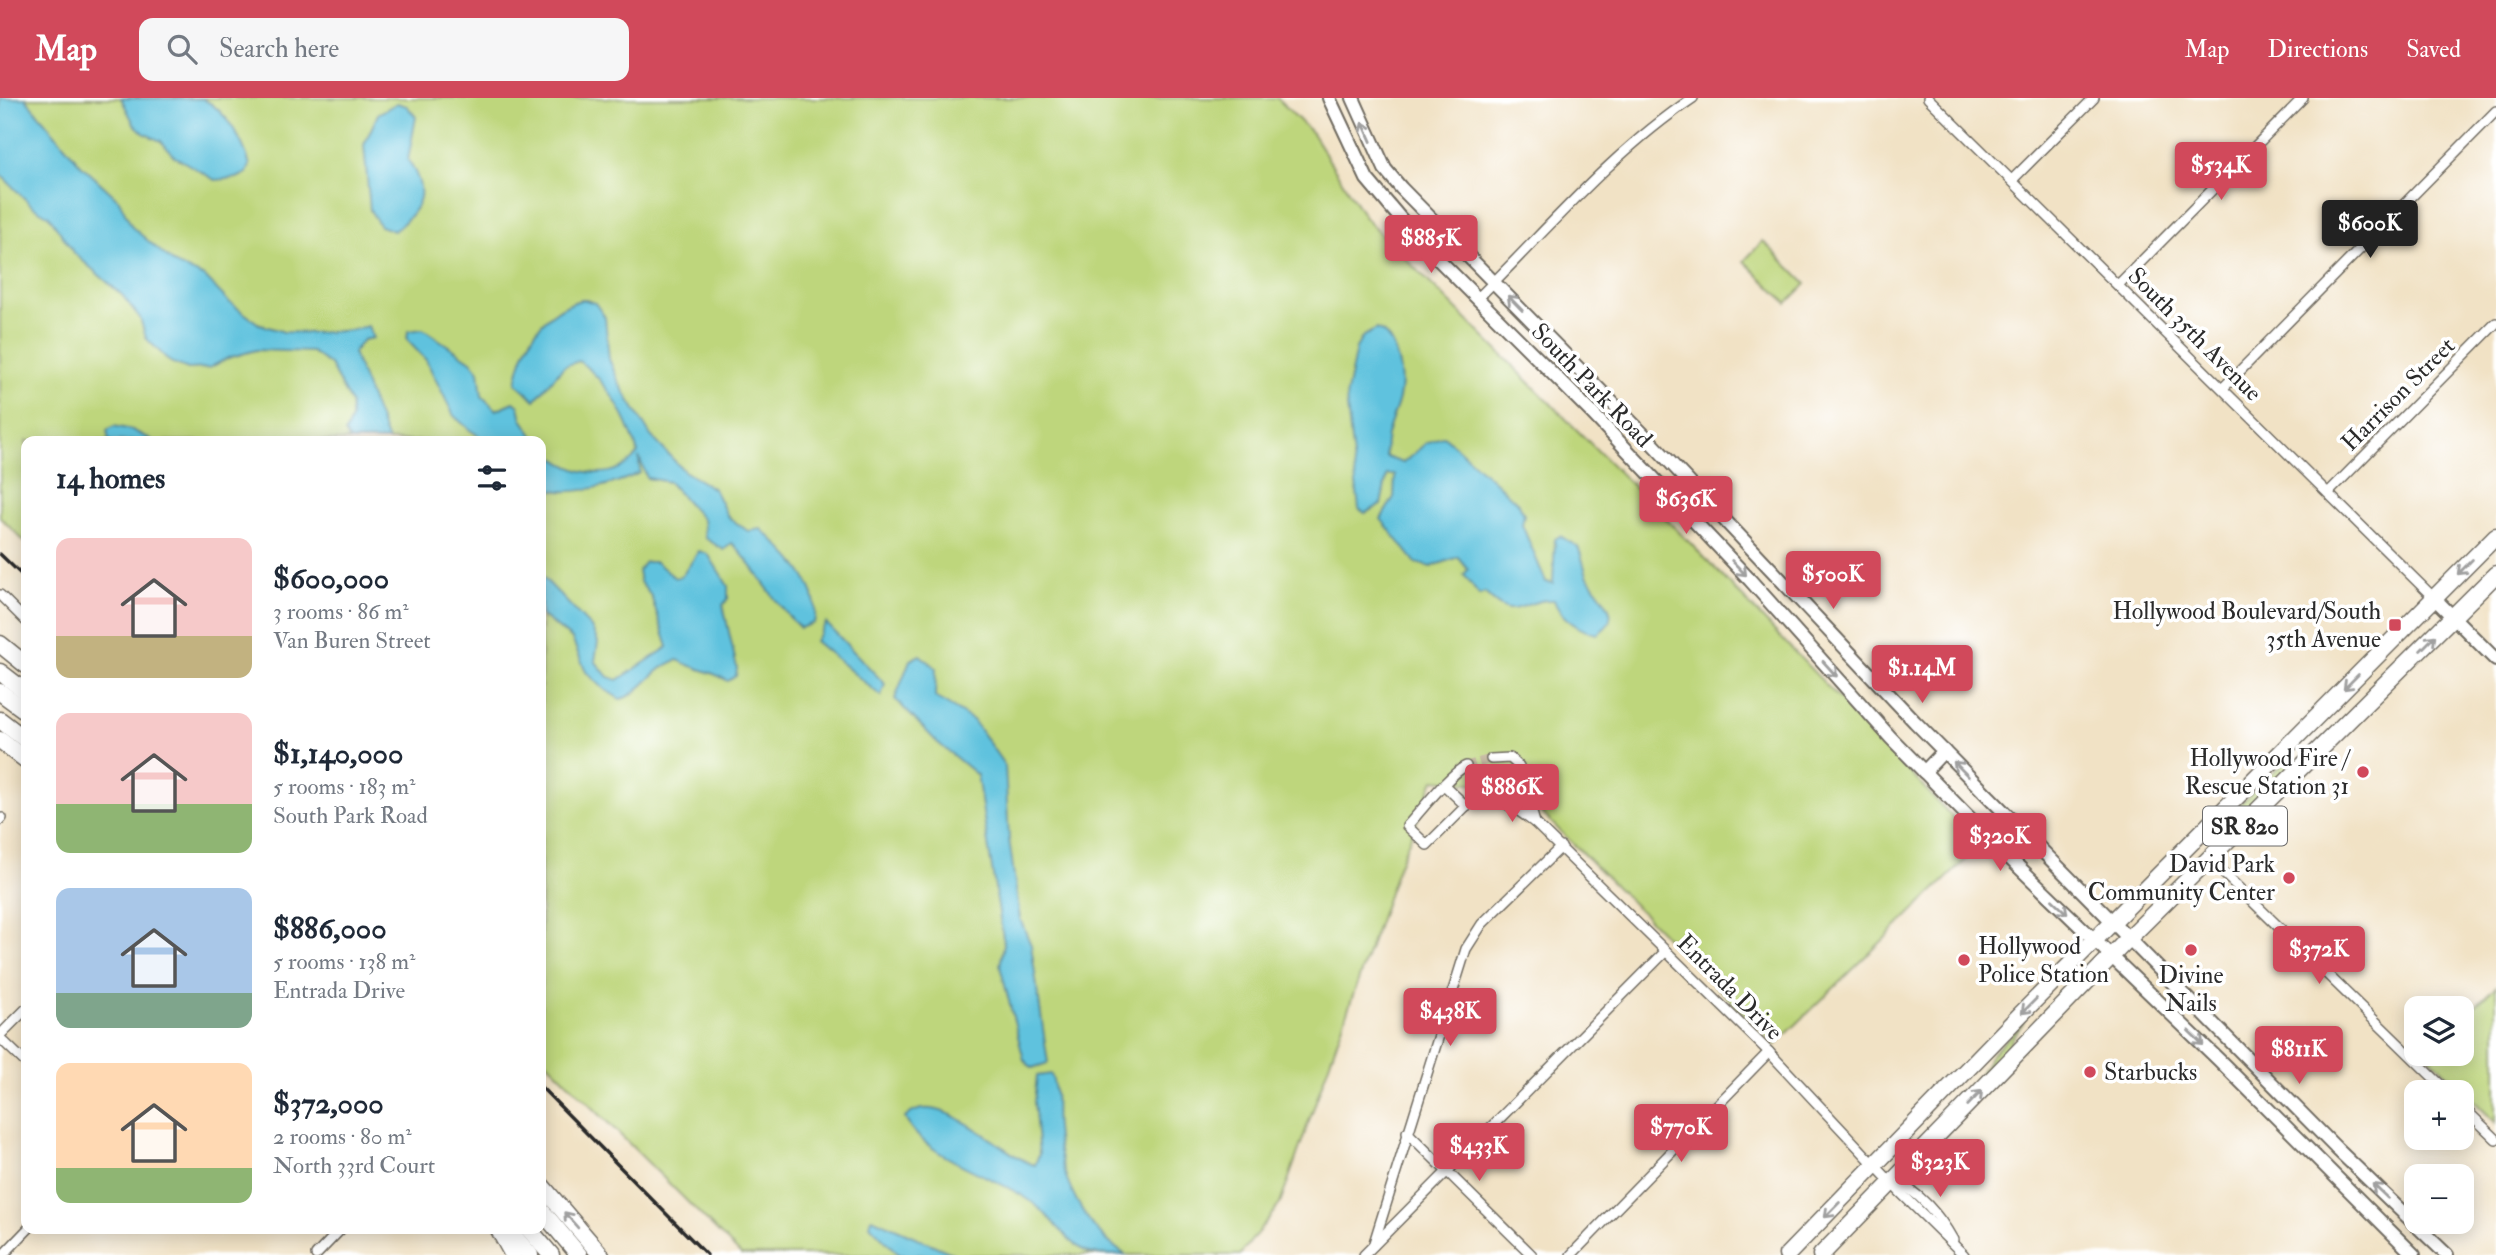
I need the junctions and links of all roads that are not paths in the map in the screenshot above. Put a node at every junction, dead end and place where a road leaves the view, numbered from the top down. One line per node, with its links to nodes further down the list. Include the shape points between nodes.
1 (1328, 98): 11 (street, South Park Road, via 1367,179 1416,237)
2 (1353, 98): 9 (street, South Park Road, one-way to 2, via 1385,169)
3 (1693, 98): 9 (street, via 1623,154)
4 (1928, 98): 8 (street, South 35th Avenue)
5 (2094, 98): 8 (street)
6 (2303, 98): 10 (street)
7 (2496, 111): 13 (street)
8 (2012, 180): 10 (street, South 35th Avenue)
9 (1494, 282): 11 (street); 31 (street, South Park Road, one-way to 9)
10 (2118, 285): 13 (street, South 35th Avenue)
11 (1478, 298): 35 (street, South Park Road, one-way to 35, via 1750,580)
12 (2496, 323): 14 (street, Harrison Street)
13 (2223, 388): 14 (street, South 35th Avenue)
14 (2328, 493): 18 (street, South 35th Avenue)
15 (2496, 536): 18 (highway, SR 820, one-way to 18)
16 (2496, 574): 20 (highway, SR 820)
17 (0, 595): 19 (street)
18 (2434, 598): 20 (street); 43 (highway, SR 820, one-way to 43)
19 (21, 616)
20 (2453, 618): 22 (street); 42 (highway, SR 820, one-way to 20)
21 (0, 645): 23 (highway)
22 (2496, 660)
23 (21, 662)
24 (0, 672): 25 (highway)
25 (21, 688)
26 (0, 692): 27 (highway)
27 (21, 707)
28 (0, 720): 29 (highway)
29 (21, 736)
30 (0, 740): 32 (highway)
31 (1944, 751): 35 (street); 43 (street, South Park Road, one-way to 31)
32 (21, 756)
33 (1490, 759): 36 (street, via 1510,758 1519,766)
34 (1466, 766): 37 (street, via 1454,771)
35 (1924, 772): 45 (street, South Park Road, one-way to 45)
36 (1525, 785): 38 (street); 40 (street)
37 (1445, 786): 39 (street); 39 (street, via 1407,826 1417,836 1427,845)
38 (1507, 802): 39 (street, via 1489,799); 40 (street, Entrada Drive)
39 (1466, 806)
40 (1535, 823): 41 (street, Entrada Drive)
41 (1561, 847): 46 (street, Entrada Drive); 54 (street, via 1482,924 1466,949)
42 (2210, 860): 44 (highway, SR 820); 52 (street)
43 (2112, 922): 44 (street, South Park Road); 45 (highway, SR 820)
44 (2129, 938): 47 (highway, SR 820); 83 (street, South Park Road, one-way to 44)
45 (2094, 940): 47 (street, South Park Road); 56 (highway, SR 820, one-way to 56)
46 (1666, 951): 50 (street, Entrada Drive); 57 (street)
47 (2112, 956): 58 (highway, SR 820, one-way to 47); 82 (street, South Park Road, one-way to 82)
48 (21, 1014): 49 (street)
49 (0, 1036): 51 (street)
50 (1769, 1052): 56 (street, Entrada Drive); 79 (street)
51 (21, 1058)
52 (2436, 1080)
53 (2474, 1117): 55 (street)
54 (1406, 1132): 57 (street); 67 (street)
55 (2496, 1139)
56 (1877, 1165): 58 (street, Entrada Drive); 80 (highway, SR 820, one-way to 80)
57 (1448, 1173): 67 (street); 78 (street)
58 (1894, 1182): 68 (street, Entrada Drive); 81 (highway, SR 820)
59 (546, 1191): 76 (highway, one-way to 59)
60 (546, 1216): 75 (highway)
61 (23, 1234): 69 (street)
62 (336, 1234): 66 (street)
63 (501, 1234): 72 (highway)
64 (512, 1234): 73 (highway)
65 (533, 1234): 74 (highway)
66 (325, 1246): 70 (street); 71 (street)
67 (1373, 1246): 77 (street)
68 (1961, 1252)
69 (3, 1255)
70 (316, 1255)
71 (334, 1255)
72 (513, 1255)
73 (530, 1255)
74 (551, 1255)
75 (579, 1255)
76 (601, 1255)
77 (1364, 1255)
78 (1531, 1255)
79 (1571, 1255)
80 (1787, 1255)
81 (1821, 1255)
82 (2414, 1255)
83 (2447, 1255)

